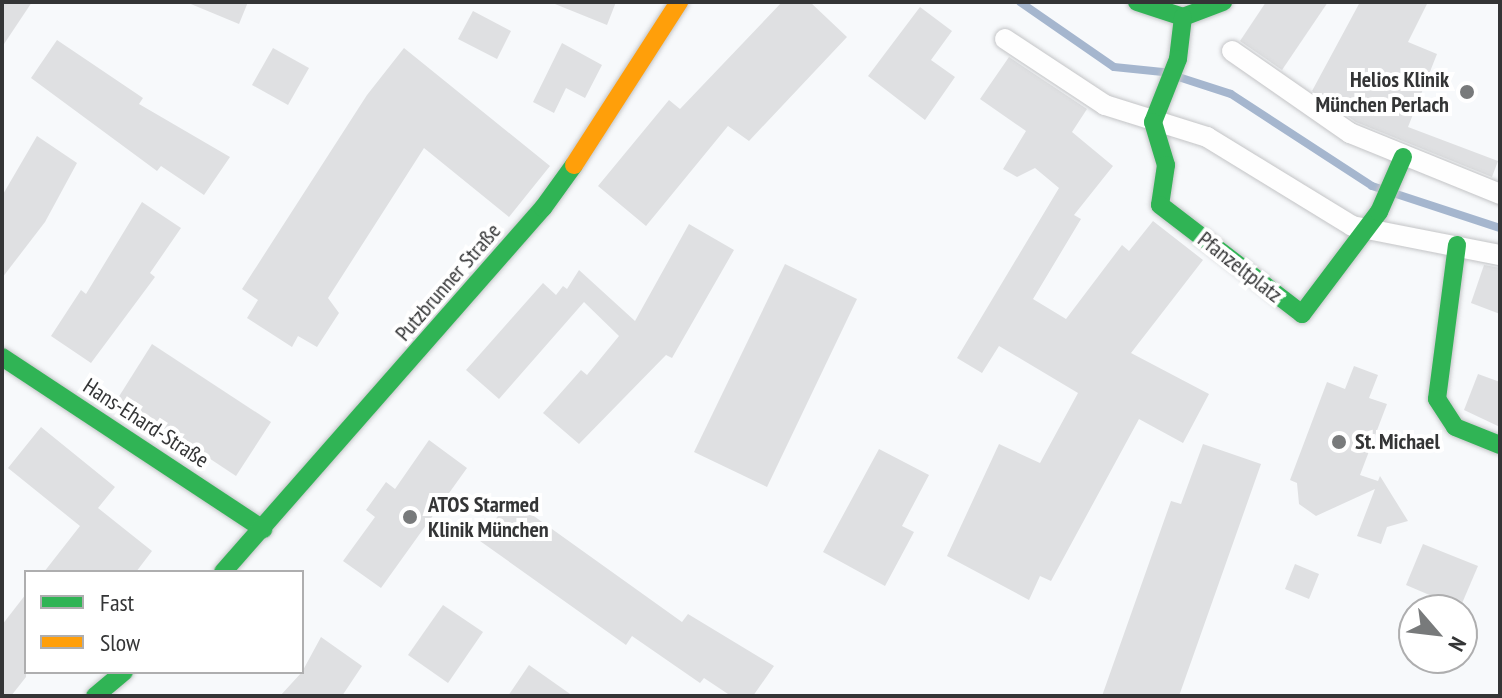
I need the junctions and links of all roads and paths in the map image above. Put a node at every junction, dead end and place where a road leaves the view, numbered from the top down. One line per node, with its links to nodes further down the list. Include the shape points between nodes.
1 (679, 2): 15 (street, Putzbrunner Straße, via 608,119 543,208)
2 (1137, 2): 4 (street)
3 (1223, 2): 4 (street)
4 (1183, 17): 7 (street, via 1178,59)
5 (1005, 39): 7 (street, via 1105,105)
6 (1232, 51): 8 (street, via 1350,133)
7 (1153, 122): 10 (street, via 1207,137 1352,226); 10 (street, Pfanzeltplatz, via 1166,165 1160,205 1302,314)
8 (1403, 157): 9 (street); 10 (street)
9 (1500, 194)
10 (1373, 220): 11 (street)
11 (1457, 245): 12 (street); 14 (street, via 1437,399 1455,427)
12 (1500, 255)
13 (2, 357): 15 (street, Hans-Ehard-Straße)
14 (1500, 445)
15 (263, 529): 16 (street, Putzbrunner Straße)
16 (225, 570)
17 (122, 674): 18 (street)
18 (95, 696)

